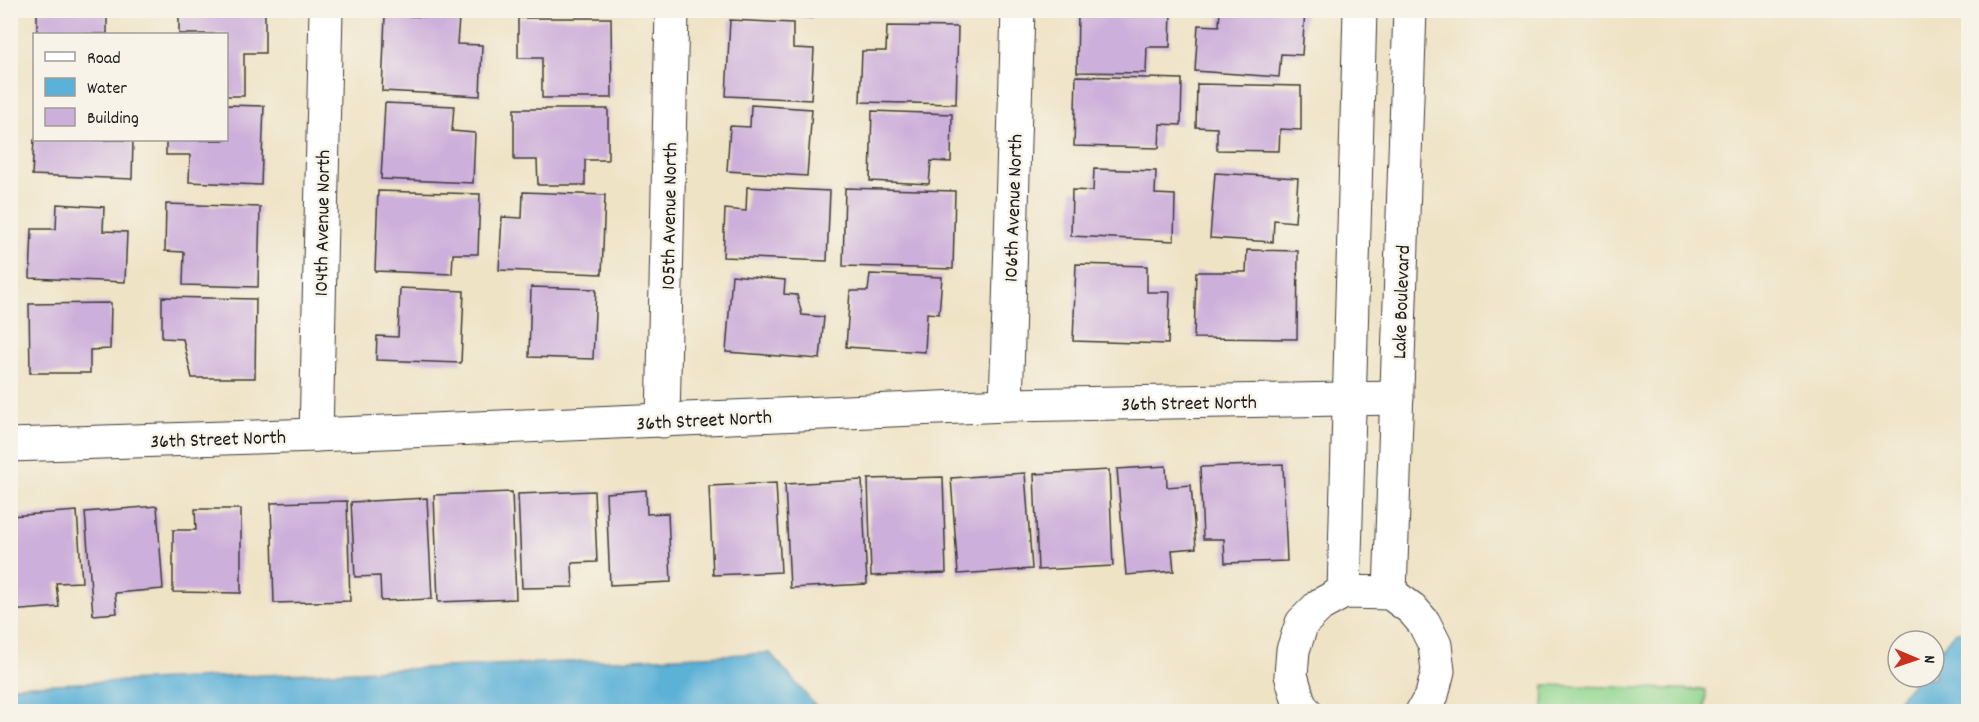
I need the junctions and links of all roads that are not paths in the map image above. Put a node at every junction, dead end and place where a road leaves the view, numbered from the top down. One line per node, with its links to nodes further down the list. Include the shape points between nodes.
1 (326, 10): 10 (street, 104th Avenue North)
2 (672, 10): 9 (street, 105th Avenue North)
3 (1018, 10): 8 (street, 106th Avenue North)
4 (1360, 10): 7 (street)
5 (1410, 10): 6 (street, Lake Boulevard)
6 (1397, 398): 7 (street, 36th Street North); 13 (street, Lake Boulevard)
7 (1349, 399): 8 (street, 36th Street North); 12 (street)
8 (1006, 405): 9 (street, 36th Street North)
9 (663, 421): 10 (street, 36th Street North)
10 (316, 435): 11 (street, 36th Street North)
11 (10, 445)
12 (1344, 592): 13 (street); 14 (street, via 1320,605 1302,623 1293,650 1291,675 1300,706)
13 (1390, 593): 15 (street, via 1412,609 1435,645 1437,670 1432,695)
14 (1306, 711)
15 (1422, 711)

